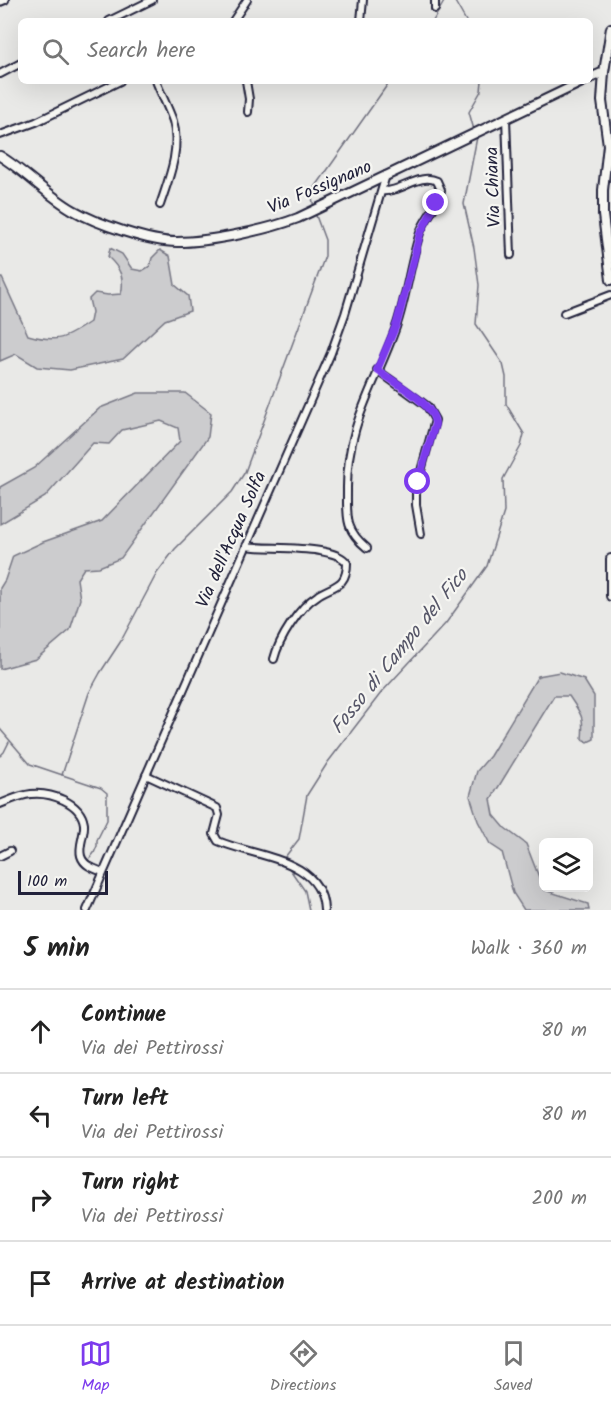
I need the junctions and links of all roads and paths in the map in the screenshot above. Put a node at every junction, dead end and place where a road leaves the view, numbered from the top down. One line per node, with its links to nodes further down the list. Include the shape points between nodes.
1 (4, 0): 6 (street)
2 (152, 0): 8 (street)
3 (247, 0): 9 (street)
4 (363, 0): 10 (street)
5 (435, 0): 7 (street)
6 (0, 2)
7 (435, 9)
8 (114, 18)
9 (234, 18)
10 (361, 18)
11 (611, 28): 13 (street)
12 (18, 65): 14 (street)
13 (604, 72): 15 (street); 28 (street, via 608,145 603,211)
14 (0, 74)
15 (593, 77)
16 (114, 84): 22 (street)
17 (157, 84): 26 (street, via 176,139)
18 (246, 84): 20 (street)
19 (578, 84): 21 (street, Via Fossignano)
20 (248, 112)
21 (506, 118): 24 (street, Via Fossignano); 27 (street, Via Chiana)
22 (0, 135)
23 (0, 156): 24 (street, Via Fossignano, via 82,216 163,240 183,242 282,223)
24 (386, 176): 25 (street, Via dell'Acqua Solfa)
25 (382, 191): 31 (street, via 428,178 437,181 441,190 420,234 397,323); 33 (street, Via dell'Acqua Solfa, via 345,314)
26 (160, 205)
27 (511, 255)
28 (611, 280)
29 (611, 295): 30 (street)
30 (564, 313)
31 (377, 370): 32 (street, via 425,404 435,417 416,491); 34 (street, via 352,436 347,473 350,530)
32 (421, 534)
33 (246, 546): 37 (street, via 323,551 339,555 346,563 341,581 302,610); 38 (street, Via dell'Acqua Solfa)
34 (367, 548)
35 (611, 559): 36 (street)
36 (611, 596)
37 (274, 659)
38 (146, 775): 42 (street, Via dell'Acqua Solfa); 44 (street, via 217,808 214,834 219,841 276,859 306,874 321,894)
39 (0, 804): 42 (street, via 35,794 55,797 73,806 84,823 82,859)
40 (10, 851): 41 (street)
41 (0, 856)
42 (103, 872): 43 (street, Via dell'Acqua Solfa)
43 (87, 910)
44 (324, 910)

